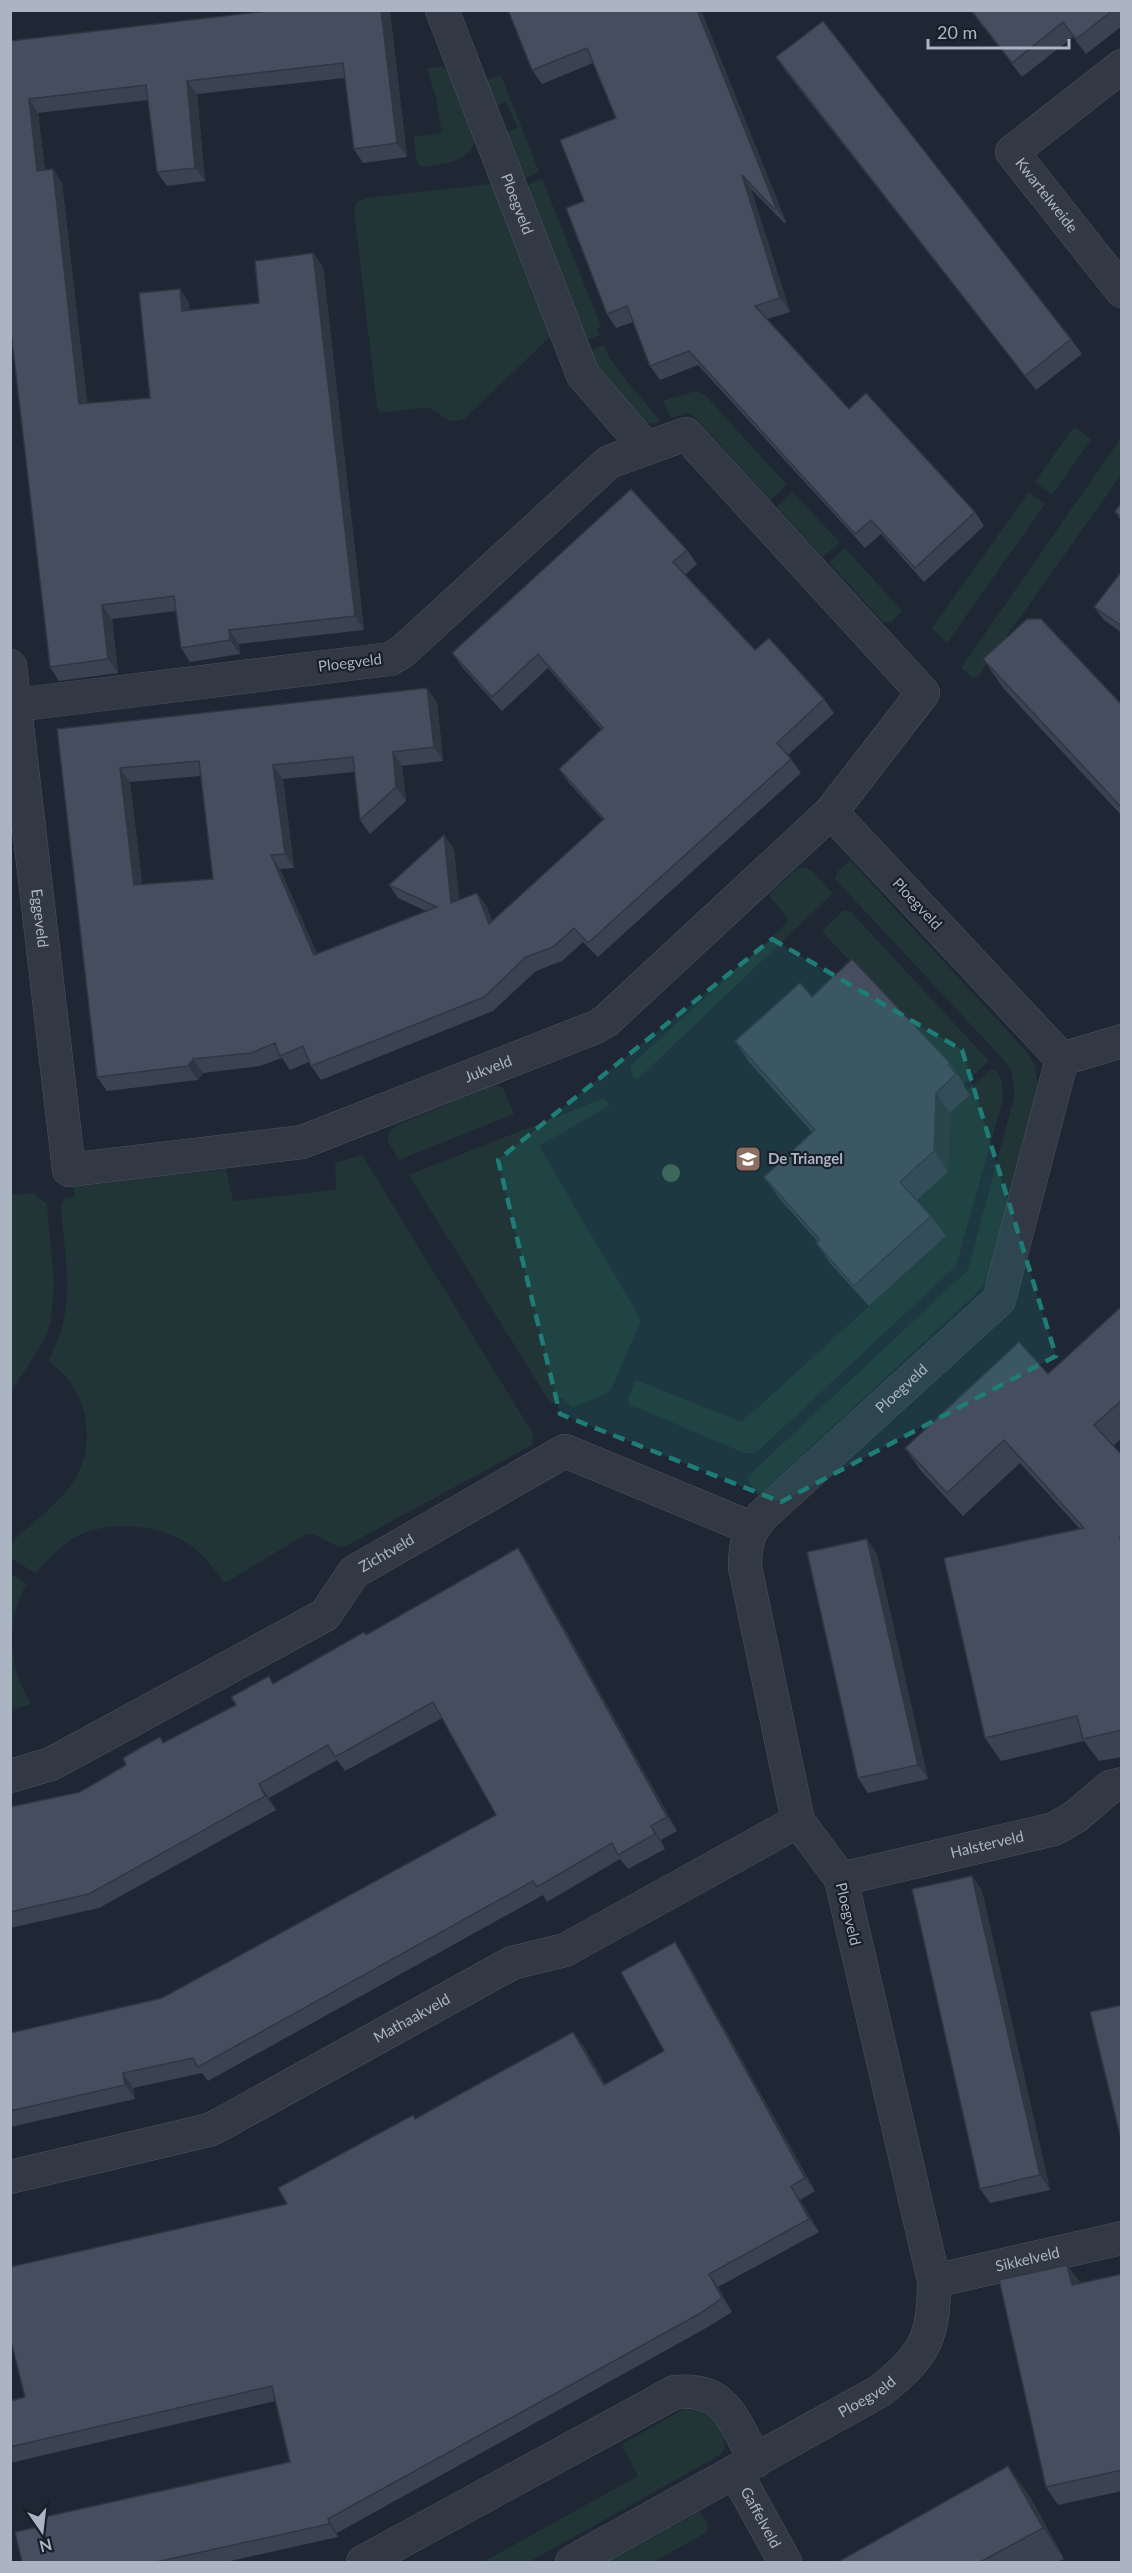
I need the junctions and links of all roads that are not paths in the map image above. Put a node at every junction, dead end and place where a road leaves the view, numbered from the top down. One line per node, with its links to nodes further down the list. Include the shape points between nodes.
1 (442, 10): 4 (street, Ploegveld, via 584,375)
2 (1122, 66): 3 (street, Kwartelweide, via 1012,152)
3 (1122, 291)
4 (646, 448): 6 (street, Ploegveld, via 609,462 390,659); 7 (street, Ploegveld, via 686,434 923,693)
5 (10, 666): 6 (street, Eggeveld)
6 (15, 705): 10 (street, Eggeveld)
7 (831, 813): 9 (street, Ploegveld); 10 (street, Jukveld, via 596,1027 302,1142)
8 (1122, 1041): 9 (street)
9 (1062, 1059): 11 (street, Ploegveld, via 999,1300)
10 (69, 1170)
11 (751, 1528): 12 (street, Zichtveld, via 565,1451 354,1572 325,1615 51,1764); 14 (street, Ploegveld, via 744,1567)
12 (10, 1776)
13 (1122, 1784): 15 (street, Halsterveld, via 1110,1787 1054,1829)
14 (798, 1821): 15 (street, Ploegveld); 16 (street, Mathaakveld, via 565,1950 512,1964 209,2130)
15 (841, 1879): 18 (street, Ploegveld)
16 (10, 2177)
17 (1122, 2238): 18 (street, Sikkelveld)
18 (934, 2281): 19 (street, Ploegveld, via 934,2312 926,2343 907,2370 880,2391)
19 (746, 2467): 20 (street, via 723,2403 703,2392 675,2392); 21 (street, Ploegveld); 22 (street, Gaffelveld)
20 (363, 2562)
21 (572, 2562)
22 (785, 2562)

